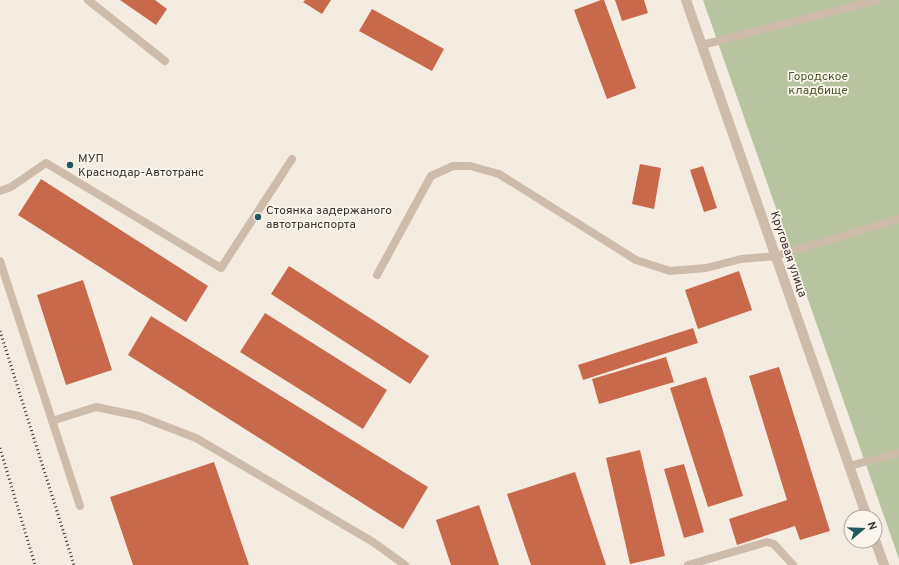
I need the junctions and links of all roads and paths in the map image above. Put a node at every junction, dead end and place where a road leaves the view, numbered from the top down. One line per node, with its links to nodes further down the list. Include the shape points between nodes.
1 (88, 0): 5 (lane)
2 (686, 0): 4 (street, Круговая улица)
3 (878, 0): 4 (lane)
4 (702, 45): 9 (street, Круговая улица)
5 (165, 61)
6 (292, 159): 7 (lane, via 221,268 46,163 12,187)
7 (0, 191)
8 (899, 219): 9 (lane)
9 (776, 256): 11 (lane, via 741,259 706,268 670,271 636,260 499,174 470,166 453,166 431,176); 14 (street, Круговая улица)
10 (0, 261): 12 (lane)
11 (377, 275)
12 (52, 421): 15 (lane); 18 (lane, via 96,407 139,416 196,438 373,542)
13 (899, 453): 14 (lane)
14 (849, 466): 16 (street, Круговая улица)
15 (80, 506)
16 (864, 509)
17 (878, 549): 21 (street)
18 (404, 565)
19 (688, 565): 20 (lane, via 767,542 774,544)
20 (793, 565)
21 (884, 565)

